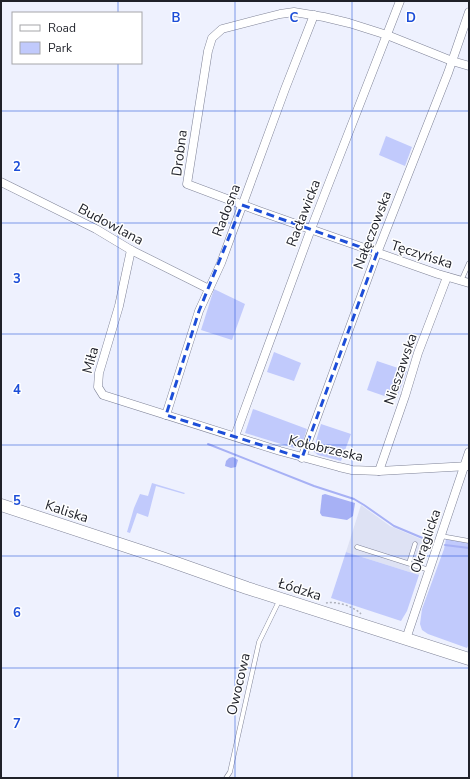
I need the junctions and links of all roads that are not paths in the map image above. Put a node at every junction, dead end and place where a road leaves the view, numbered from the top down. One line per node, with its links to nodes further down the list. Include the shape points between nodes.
1 (400, 1): 4 (street, Racławicka)
2 (469, 12): 5 (street, Nałęczowska)
3 (314, 15): 4 (street); 8 (street, Radosna); 8 (street, Drobna, via 294,12 228,27 215,35 210,43 187,184)
4 (387, 35): 5 (street); 10 (street, Racławicka)
5 (452, 61): 6 (street); 12 (street, Nałęczowska)
6 (469, 66)
7 (1, 182): 11 (street, Budowlana, via 96,229)
8 (242, 205): 9 (street, Drobna); 16 (street, Radosna)
9 (276, 217): 10 (street, Tęczyńska)
10 (311, 229): 12 (street, Tęczyńska); 19 (street, Racławicka)
11 (131, 250): 16 (street, Budowlana); 17 (street, Miła, via 119,306 99,374 98,387 103,395 109,398)
12 (377, 253): 14 (street, Tęczyńska); 21 (street, Nałęczowska)
13 (469, 263): 15 (lane)
14 (447, 277): 15 (street, Tęczyńska); 23 (street, Nieszawska)
15 (465, 282)
16 (209, 289): 17 (street, Radosna, via 199,311)
17 (166, 415): 18 (street, Miła)
18 (204, 427): 19 (street, Kołobrzeska)
19 (235, 436): 21 (street, Kołobrzeska)
20 (469, 452): 22 (street, Okrąglicka)
21 (302, 458): 23 (street, Kołobrzeska, via 352,470)
22 (467, 466): 23 (street, Kołobrzeska); 25 (street, Okrąglicka)
23 (378, 471)
24 (1, 505): 28 (main road, Kaliska)
25 (441, 536): 26 (lane); 31 (street, Okrąglicka)
26 (469, 541)
27 (415, 544): 30 (lane)
28 (123, 545): 32 (main road, Łódzka)
29 (357, 547): 30 (lane)
30 (409, 563): 31 (lane)
31 (430, 570): 33 (street, Okrąglicka)
32 (280, 599): 33 (main road, Łódzka); 35 (lane, Owocowa, via 259,642 230,772)
33 (406, 639): 34 (main road, Łódzka)
34 (469, 659)
35 (226, 778)

